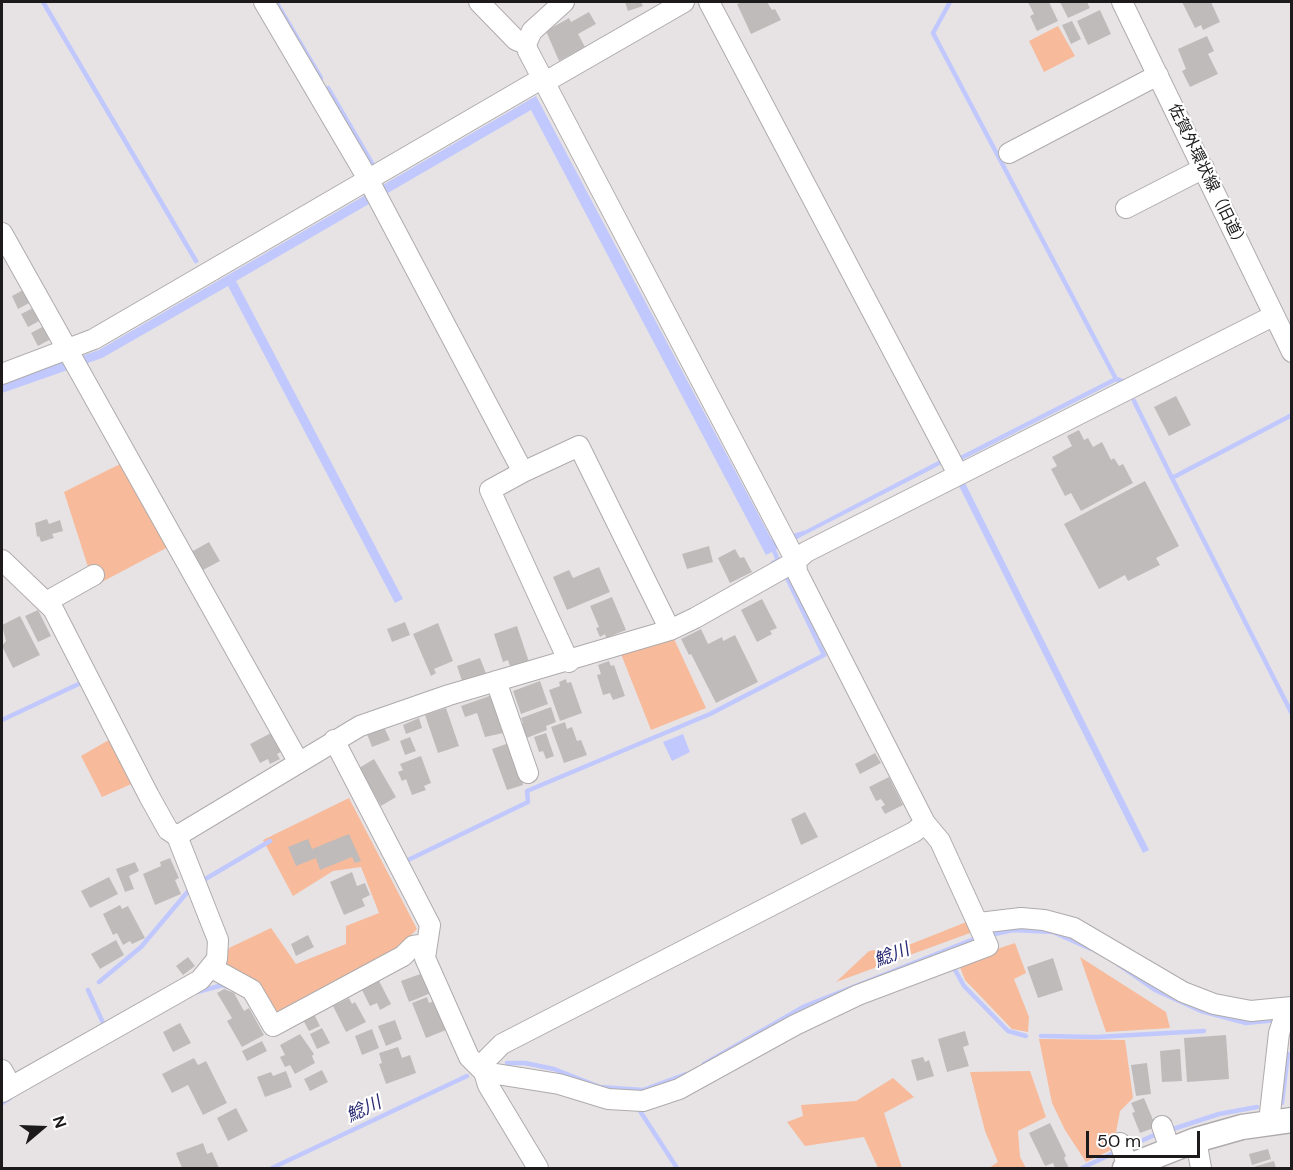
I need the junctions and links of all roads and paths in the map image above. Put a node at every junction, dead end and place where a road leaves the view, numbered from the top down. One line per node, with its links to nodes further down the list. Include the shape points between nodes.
1 (264, 2): 12 (street)
2 (479, 2): 7 (street, via 516,40)
3 (564, 2): 7 (street, via 531,31)
4 (684, 2): 9 (street, via 552,78)
5 (709, 2): 20 (street)
6 (1122, 2): 8 (street, 佐賀外環状線（旧道）)
7 (526, 44): 9 (street)
8 (1158, 75): 10 (street); 11 (street, 佐賀外環状線（旧道）)
9 (541, 79): 12 (street); 21 (street)
10 (1009, 153)
11 (1204, 168): 13 (street); 15 (street, 佐賀外環状線（旧道）)
12 (369, 182): 16 (street, via 94,339); 19 (street)
13 (1126, 208)
14 (2, 233): 16 (street)
15 (1273, 316): 17 (street, 佐賀外環状線（旧道）); 20 (street)
16 (67, 350): 18 (street); 29 (street)
17 (1292, 352)
18 (2, 374)
19 (524, 472): 25 (street, via 579,446); 26 (street, via 490,490)
20 (958, 474): 21 (street, via 806,552)
21 (788, 548): 25 (street); 31 (street)
22 (2, 560): 24 (street)
23 (94, 575): 24 (street)
24 (46, 602): 32 (street, via 168,830)
25 (670, 630): 26 (street)
26 (569, 662): 27 (street)
27 (496, 681): 28 (street, via 360,726); 30 (street)
28 (334, 740): 29 (street); 34 (street, via 429,925)
29 (298, 761): 32 (street)
30 (528, 773)
31 (925, 823): 33 (street, via 939,841); 37 (street, via 502,1044 487,1059)
32 (177, 837): 35 (street, via 218,940 217,959)
33 (979, 923): 36 (street, via 1021,918 1074,928 1183,992 1214,1004 1251,1011); 37 (street, via 988,946 858,995 679,1089 643,1101 608,1099 560,1083)
34 (427, 944): 35 (street, via 413,946 403,956 273,1026 252,990); 37 (street, via 425,958 469,1057)
35 (212, 968): 38 (street, via 200,981)
36 (1289, 1008): 39 (street, via 1279,1033)
37 (484, 1072): 42 (street, via 492,1095)
38 (5, 1083)
39 (1280, 1121): 40 (main road)
40 (1196, 1140): 41 (main road); 43 (street)
41 (1144, 1152)
42 (538, 1168)
43 (1201, 1168)

